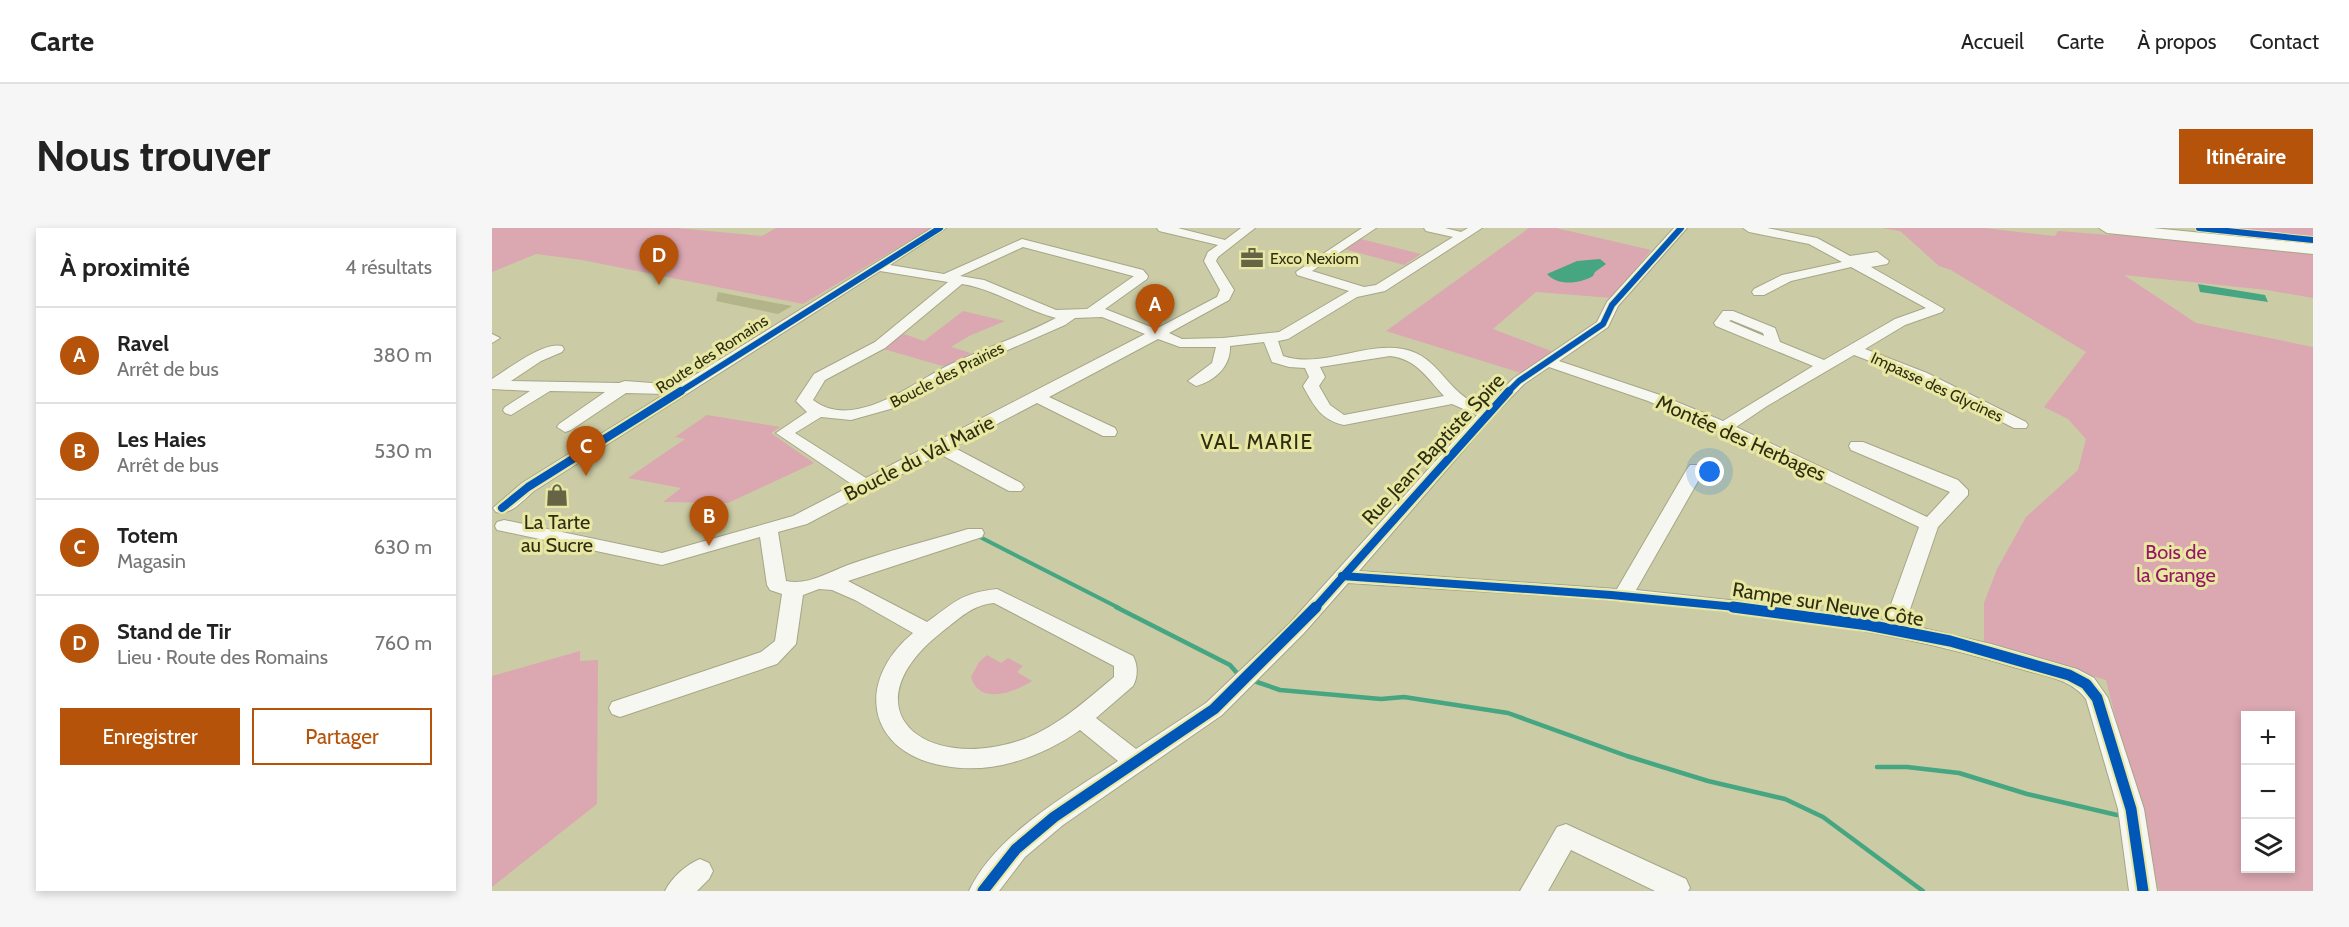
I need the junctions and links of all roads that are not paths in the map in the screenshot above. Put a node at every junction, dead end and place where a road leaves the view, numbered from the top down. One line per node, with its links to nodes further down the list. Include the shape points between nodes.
1 (940, 228): 16 (street, Route des Romains)
2 (1163, 228): 13 (street)
3 (1249, 228): 13 (street, Boucle du Val Marie)
4 (1370, 228): 18 (street, via 1302,272)
5 (1430, 228): 11 (street)
6 (1476, 228): 11 (street)
7 (1682, 228): 28 (street, Rue Jean-Baptiste Spire, via 1612,305 1603,324)
8 (1749, 228): 15 (street, via 1813,241)
9 (2107, 228): 14 (main road)
10 (2163, 228): 12 (main road)
11 (1463, 236): 18 (street, via 1380,288)
12 (2313, 243)
13 (1228, 244): 22 (street, Boucle du Val Marie, via 1210,261 1227,290 1222,300)
14 (2313, 249)
15 (1854, 263): 19 (street, via 1787,278); 27 (street, via 1937,309 1908,318)
16 (877, 267): 17 (street); 35 (street, Route des Romains)
17 (952, 279): 20 (street, via 1022,243 1143,276); 21 (street, via 979,283 1044,311); 39 (street, via 880,345 819,377 804,401)
18 (1362, 291): 23 (street, via 1283,336)
19 (1759, 292)
20 (1091, 313): 21 (street); 22 (street, via 1104,313)
21 (1071, 314): 39 (street, Boucle des Prairies, via 955,368 895,403 851,415)
22 (1155, 334): 24 (street, via 1189,345); 36 (street, Boucle du Val Marie)
23 (1270, 339): 24 (street); 29 (street, via 1276,359)
24 (1223, 342): 31 (street, via 1221,366)
25 (1773, 344): 30 (street)
26 (557, 349): 32 (street)
27 (1855, 350): 30 (street); 41 (street, Impasse des Glycines, via 1922,376)
28 (1548, 362): 40 (street, Rue Jean-Baptiste Spire, via 1519,381); 43 (street, Montée des Herbages, via 1654,398)
29 (1310, 363): 37 (street, via 1389,352 1412,356 1427,364); 37 (street, via 1317,377 1311,386 1334,419)
30 (1825, 366): 43 (street)
31 (1196, 381)
32 (493, 384): 34 (street)
33 (625, 386): 34 (street); 35 (street); 42 (street)
34 (545, 388): 38 (street)
35 (684, 390): 50 (street, Route des Romains, via 528,487)
36 (1037, 397): 44 (street); 46 (street, Boucle du Val Marie)
37 (1454, 399): 40 (street)
38 (511, 410)
39 (818, 412): 48 (street, via 784,433)
40 (1487, 413): 54 (street, Rue Jean-Baptiste Spire)
41 (2020, 425)
42 (565, 427)
43 (1724, 428): 51 (street, Montée des Herbages)
44 (1109, 432)
45 (1857, 446): 51 (street, via 1959,490 1959,495)
46 (941, 447): 48 (street, Boucle du Val Marie); 49 (street)
47 (1696, 469): 57 (street)
48 (866, 486): 52 (street, Boucle du Val Marie, via 800,520)
49 (1015, 487)
50 (498, 519): 52 (street, Boucle du Val Marie, via 662,559)
51 (1929, 525): 58 (street)
52 (768, 529): 56 (street, via 777,585)
53 (975, 534): 55 (street, via 854,570)
54 (1342, 576): 57 (street, Rampe sur Neuve Côte); 62 (street, Rue Jean-Baptiste Spire, via 1297,628 1214,709)
55 (827, 582): 56 (street); 59 (street, via 844,586)
56 (793, 591): 60 (street, via 785,644 769,658)
57 (1623, 596): 58 (street, Rampe sur Neuve Côte)
58 (1893, 628): 68 (street, Rampe sur Neuve Côte, via 2020,660 2083,681 2093,689 2131,809)
59 (928, 632): 61 (street, via 974,599 997,596 1125,662 1125,680); 61 (street, via 903,656 885,696 890,721 900,736 923,750 948,757 1003,754 1043,741)
60 (620, 708)
61 (1081, 718): 62 (street)
62 (1135, 762): 65 (street, Rue Jean-Baptiste Spire, via 1054,817 1016,849)
63 (700, 871): 66 (street)
64 (1676, 888): 67 (street, via 1566,836)
65 (990, 889)
66 (679, 891)
67 (1534, 891)
68 (2144, 891)

